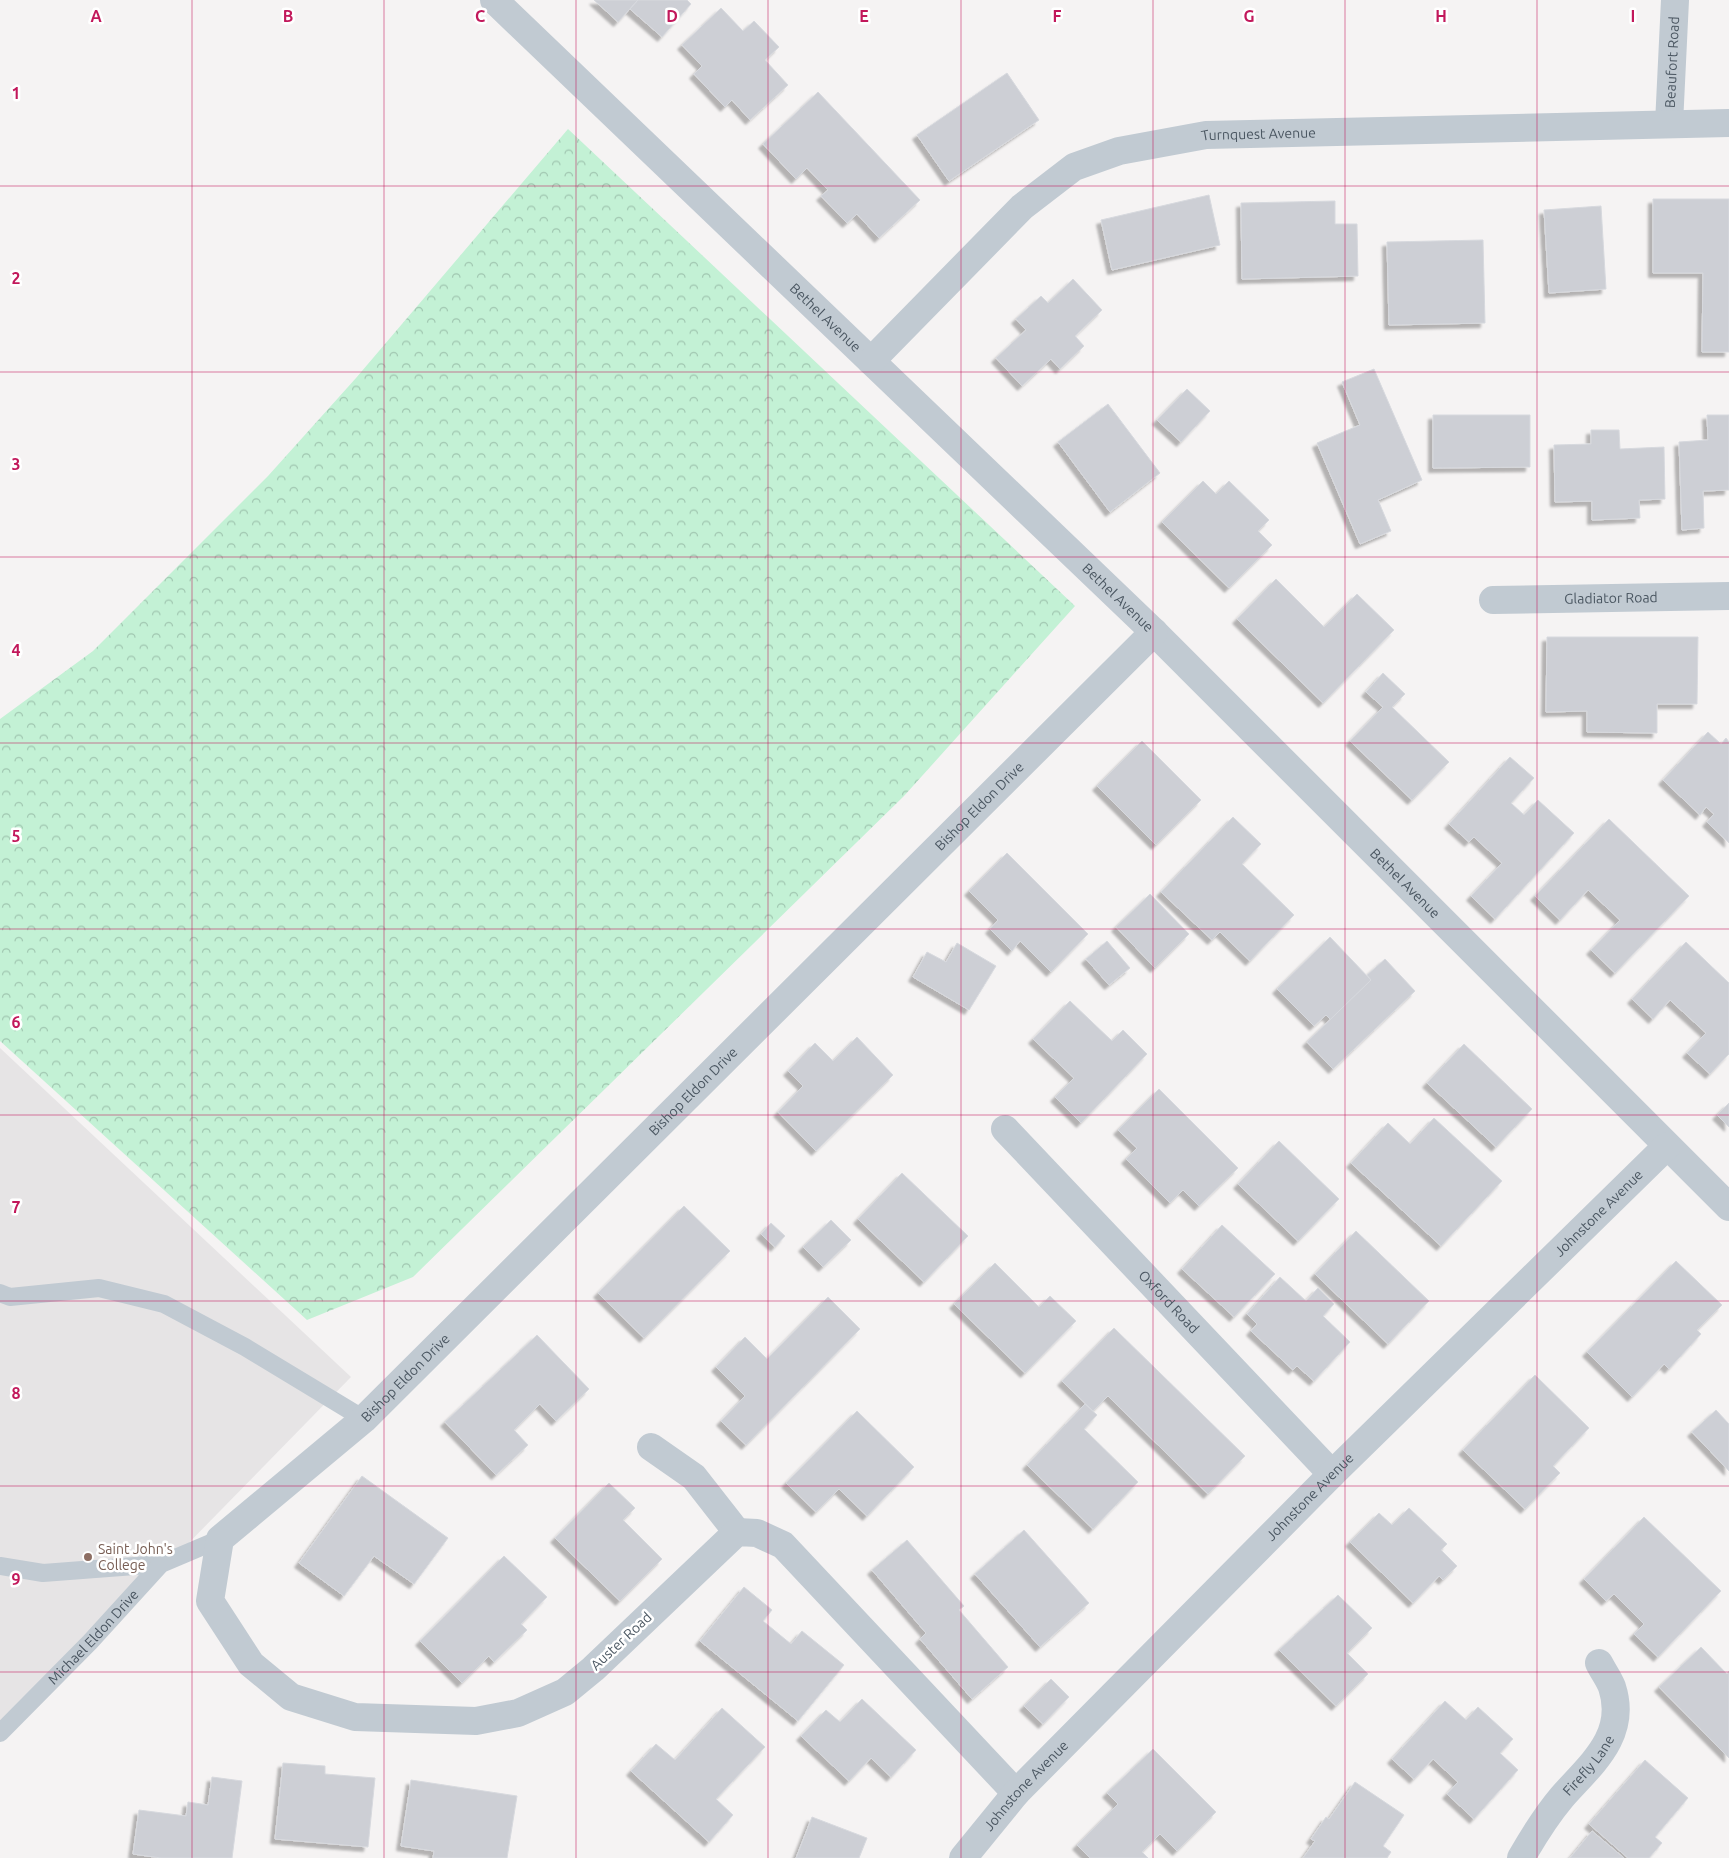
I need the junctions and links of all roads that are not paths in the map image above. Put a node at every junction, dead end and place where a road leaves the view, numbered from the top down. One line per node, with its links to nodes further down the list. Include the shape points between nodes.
1 (494, 0): 5 (street, Bethel Avenue)
2 (1675, 0): 4 (street, Beaufort Road)
3 (1729, 123): 4 (street, Turnquest Avenue)
4 (1669, 124): 5 (street, Turnquest Avenue, via 1206,135 1119,151 1074,167 1022,207)
5 (871, 361): 8 (street, Bethel Avenue)
6 (1729, 596): 7 (street, Gladiator Road)
7 (1493, 600)
8 (1154, 632): 10 (street, Bethel Avenue); 13 (street, Bishop Eldon Drive)
9 (1005, 1129): 15 (street, Oxford Road)
10 (1667, 1146): 11 (street, Bethel Avenue); 15 (street, Johnstone Avenue)
11 (1729, 1208)
12 (4, 1298): 13 (lane, via 99,1288 164,1304 244,1347)
13 (364, 1419): 17 (street, Bishop Eldon Drive)
14 (651, 1447): 16 (street, via 694,1477)
15 (1332, 1474): 22 (street, Johnstone Avenue)
16 (737, 1532): 17 (street, Auster Road, via 565,1692 518,1713 476,1721 355,1717 291,1697 251,1664 210,1601); 22 (street, via 757,1533 783,1545)
17 (220, 1539): 18 (lane, Michael Eldon Drive)
18 (161, 1564): 19 (lane, via 43,1574); 21 (lane, Michael Eldon Drive)
19 (0, 1566)
20 (1599, 1664): 24 (street, Firefly Lane, via 1612,1687 1615,1711 1611,1735 1603,1751 1542,1824)
21 (0, 1733)
22 (1016, 1793): 23 (street, Johnstone Avenue)
23 (963, 1858)
24 (1522, 1858)

